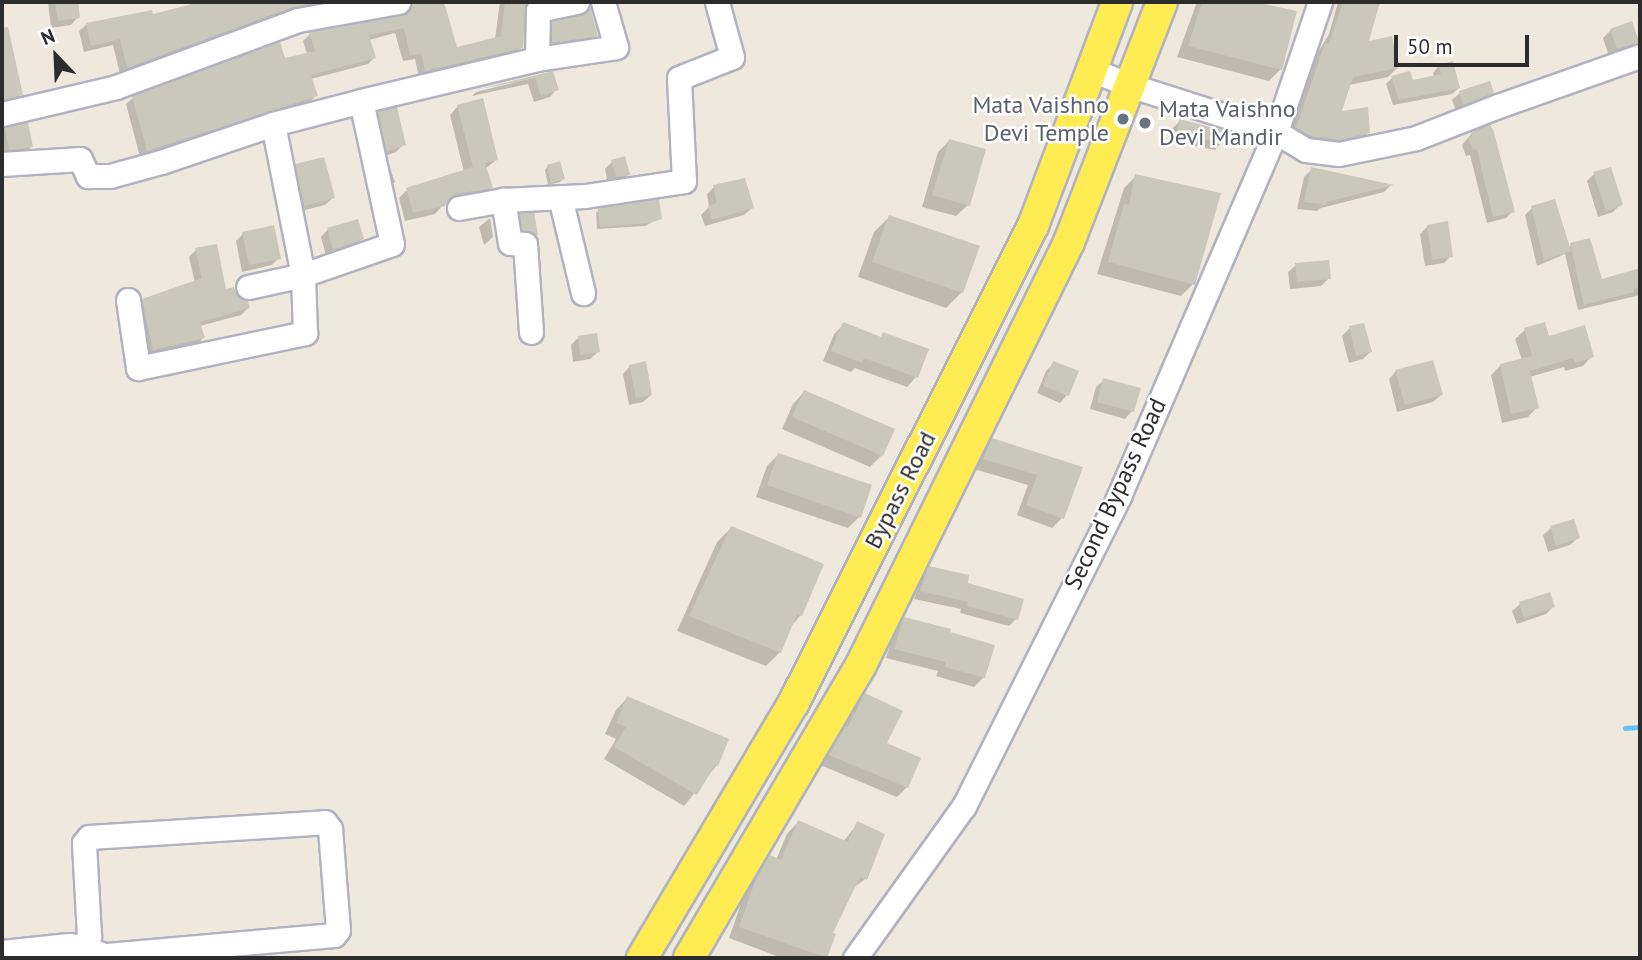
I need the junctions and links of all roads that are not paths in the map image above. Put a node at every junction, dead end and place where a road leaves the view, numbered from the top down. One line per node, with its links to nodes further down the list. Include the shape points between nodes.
1 (398, 2): 13 (street, via 298,20 116,87)
2 (577, 2): 9 (street, via 538,10)
3 (603, 2): 9 (street, via 616,47)
4 (717, 2): 17 (street, via 732,57 679,78 684,181)
5 (1117, 2): 10 (main road, Bypass Road)
6 (1162, 2): 11 (main road, Bypass Road)
7 (1320, 2): 15 (street, Second Bypass Road)
8 (1640, 56): 15 (street, via 1416,138 1339,154 1306,150)
9 (537, 60): 12 (street)
10 (1091, 70): 11 (street); 20 (main road, Bypass Road)
11 (1132, 86): 15 (street); 21 (main road, Bypass Road)
12 (361, 101): 14 (street); 22 (street, via 392,244)
13 (2, 114)
14 (273, 124): 16 (street, via 110,176 88,176 80,159); 22 (street)
15 (1276, 132): 33 (street, Second Bypass Road, via 1119,496 964,806)
16 (2, 164)
17 (560, 197): 18 (street); 24 (street)
18 (503, 200): 19 (street); 26 (street, via 510,243 525,244)
19 (459, 208)
20 (1033, 226): 21 (main road); 27 (main road, Bypass Road)
21 (1069, 242): 28 (main road, Bypass Road)
22 (303, 275): 23 (street); 25 (street, via 305,333 138,368)
23 (248, 287)
24 (583, 293)
25 (128, 300)
26 (531, 332)
27 (820, 649): 28 (main road); 31 (main road, Bypass Road, via 793,704)
28 (861, 665): 32 (main road, Bypass Road)
29 (83, 947): 29 (street, via 104,955 334,935 338,930 330,829 325,822 89,837 84,843 89,936); 30 (street)
30 (2, 952)
31 (642, 958)
32 (689, 958)
33 (855, 958)

